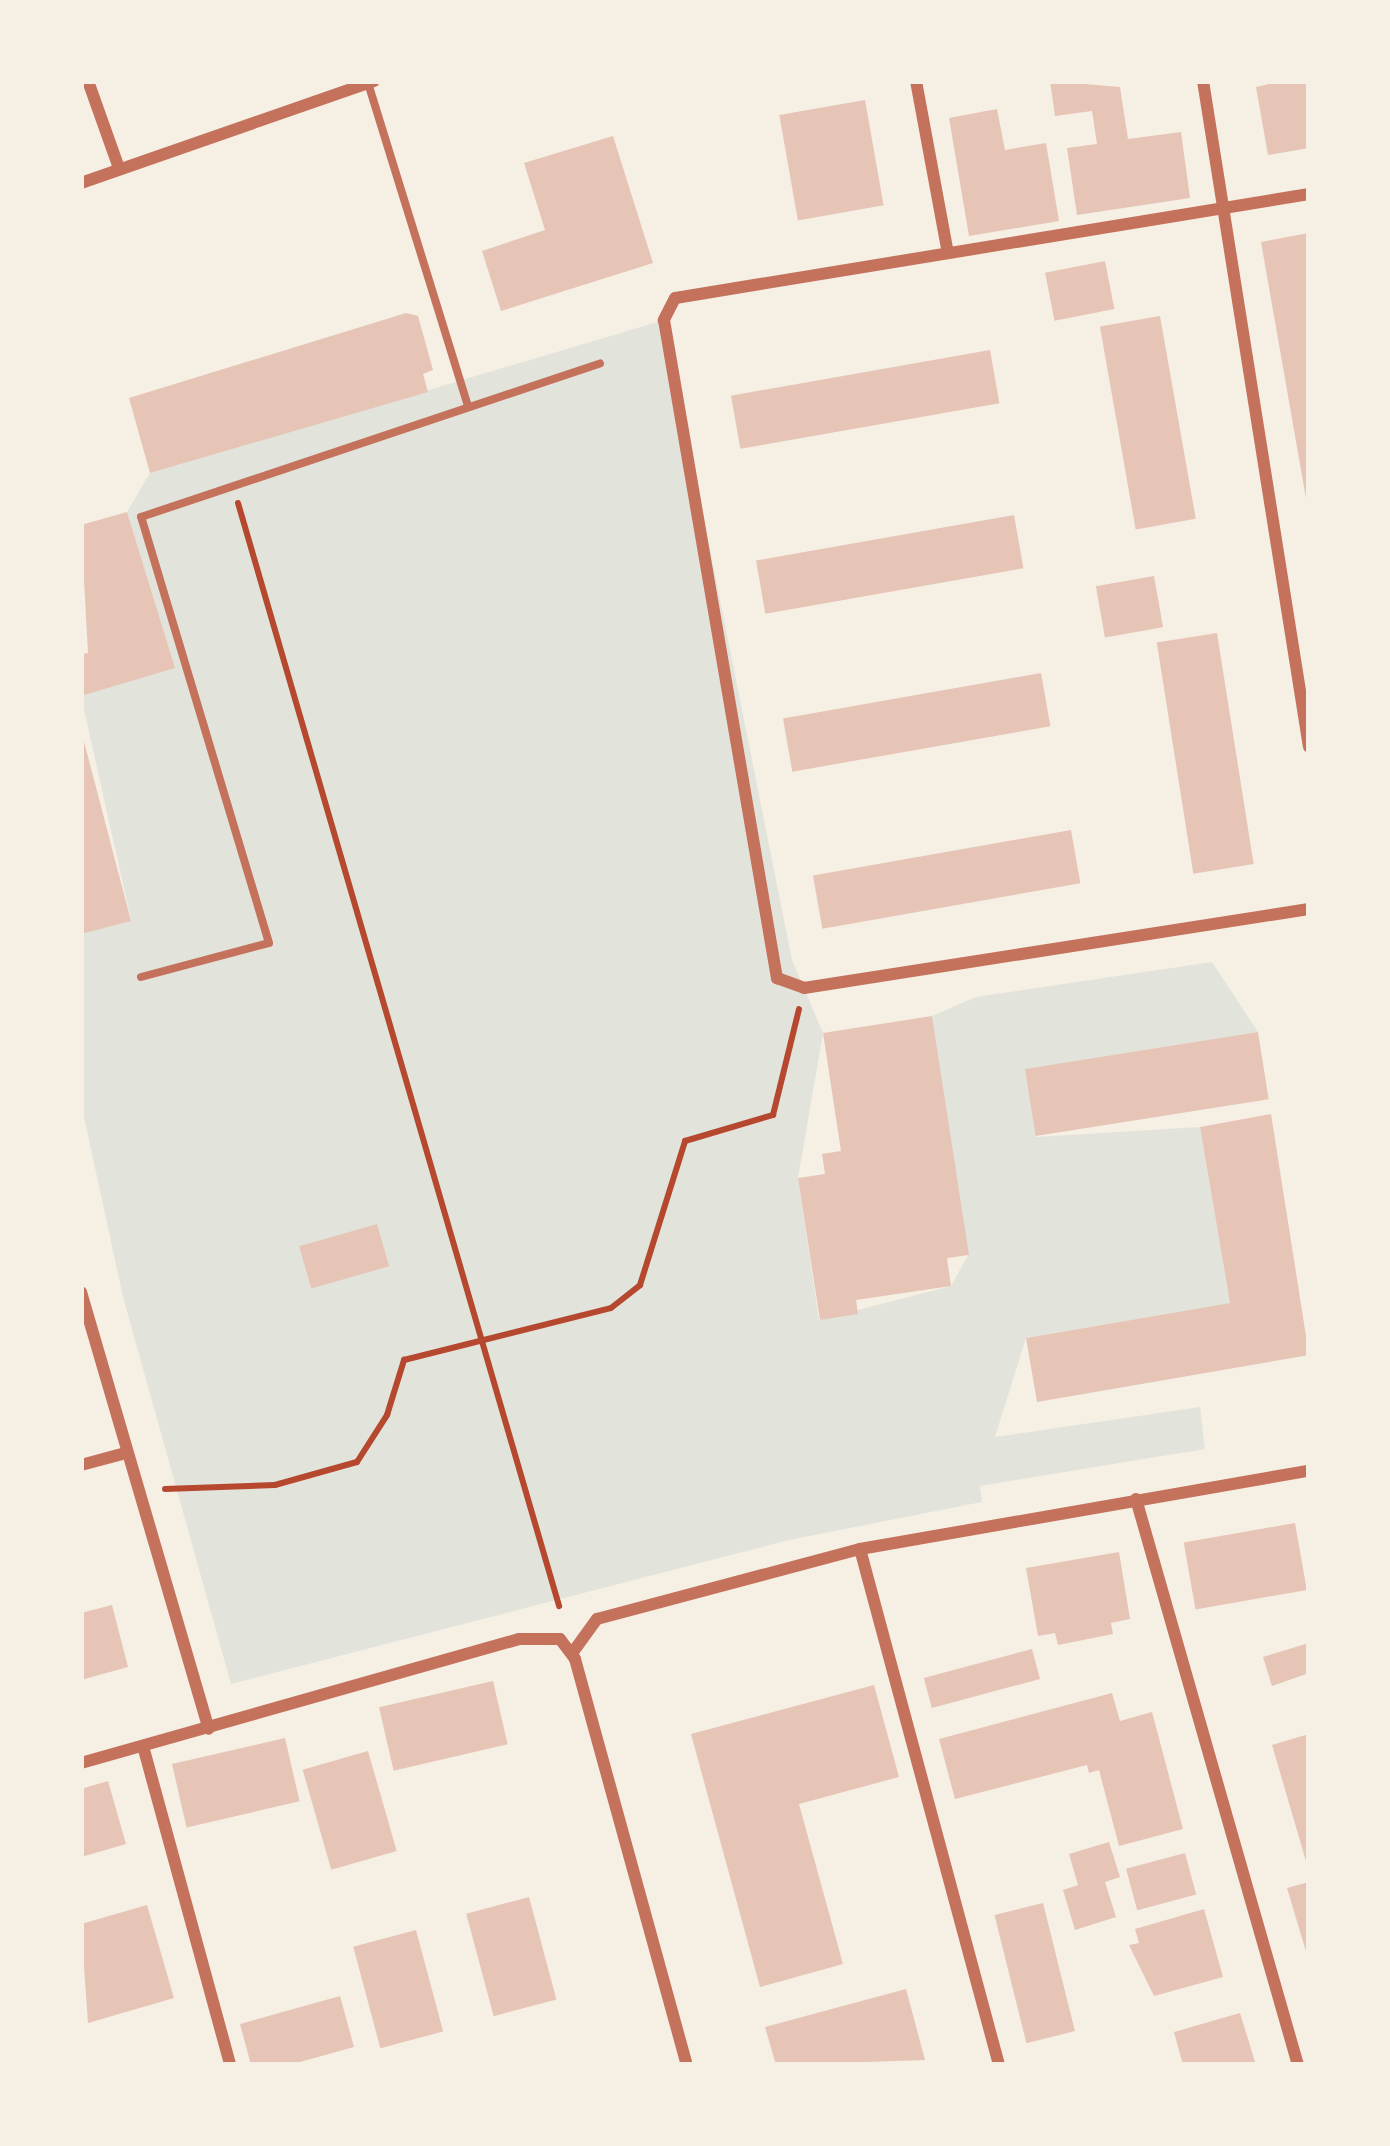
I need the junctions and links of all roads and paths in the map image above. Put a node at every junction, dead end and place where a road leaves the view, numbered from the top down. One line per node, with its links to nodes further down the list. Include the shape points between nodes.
1 (88, 81): 5 (street)
2 (916, 81): 9 (street)
3 (1203, 81): 8 (street)
4 (371, 82): 5 (street); 11 (lane)
5 (119, 168): 6 (street)
6 (81, 183)
7 (1309, 194): 8 (street)
8 (1225, 208): 9 (street); 13 (street)
9 (948, 253): 16 (street, via 675,298 664,320 778,978)
10 (601, 363): 11 (lane)
11 (468, 407): 12 (lane)
12 (233, 486): 15 (lane, via 141,517 269,943); 18 (path)
13 (1309, 747)
14 (1309, 909): 16 (street)
15 (141, 977)
16 (804, 988): 18 (path, via 772,1115 686,1142 640,1285 611,1308)
17 (81, 1292): 19 (street)
18 (481, 1338): 22 (path, via 404,1360 387,1415 357,1462 275,1485); 25 (path)
19 (122, 1454): 20 (street); 22 (street)
20 (81, 1466)
21 (1309, 1472): 23 (street)
22 (143, 1490): 27 (street)
23 (1136, 1499): 24 (street); 33 (street)
24 (860, 1549): 26 (street, via 597,1619); 32 (street)
25 (559, 1606)
26 (573, 1652): 27 (street, via 553,1636 519,1639); 31 (street)
27 (209, 1729): 28 (street)
28 (143, 1746): 29 (street); 30 (street)
29 (81, 1763)
30 (230, 2065)
31 (687, 2065)
32 (1000, 2065)
33 (1298, 2065)

